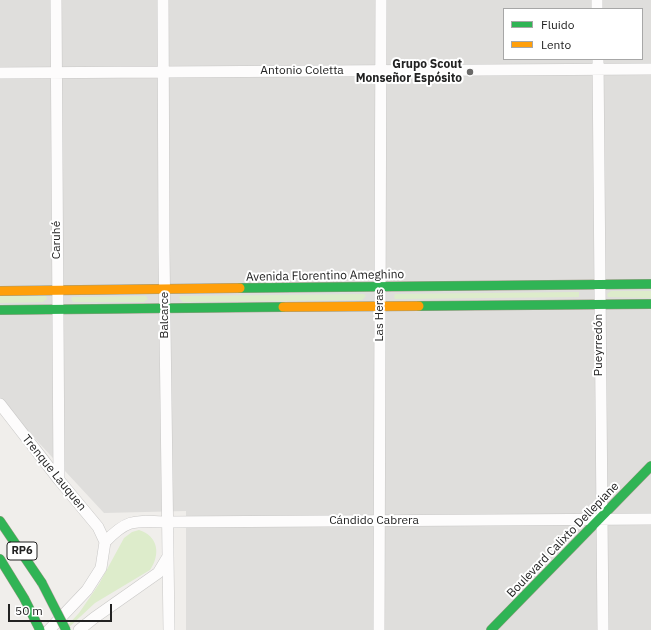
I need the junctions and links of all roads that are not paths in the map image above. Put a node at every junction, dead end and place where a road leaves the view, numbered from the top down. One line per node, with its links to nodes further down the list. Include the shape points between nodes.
1 (56, 0): 7 (street, Caruhé)
2 (163, 0): 8 (street, Balcarce)
3 (381, 0): 6 (street, Las Heras)
4 (598, 64): 5 (street, Antonio Coletta); 6 (street, Antonio Coletta); 11 (street, Pueyrredón)
5 (651, 69)
6 (381, 70): 8 (street, Antonio Coletta); 12 (street, Las Heras)
7 (56, 72): 8 (street, Antonio Coletta); 9 (street, Antonio Coletta); 14 (street, Caruhé)
8 (164, 72): 13 (street, Balcarce)
9 (0, 73)
10 (651, 284): 11 (main road, Avenida Florentino Ameghino)
11 (599, 285): 12 (main road, Avenida Florentino Ameghino); 16 (street, Pueyrredón)
12 (380, 287): 13 (main road, Avenida Florentino Ameghino); 18 (street, Las Heras)
13 (165, 289): 14 (main road, Avenida Florentino Ameghino); 19 (street, Balcarce)
14 (57, 290): 15 (main road, Avenida Florentino Ameghino); 20 (street, Caruhé)
15 (0, 291)
16 (599, 304): 17 (main road); 18 (main road); 25 (street, Pueyrredón)
17 (651, 304)
18 (380, 306): 19 (main road); 29 (street, Las Heras)
19 (165, 308): 20 (main road); 28 (street, Balcarce)
20 (58, 309): 21 (main road); 24 (street, Caruhé)
21 (0, 310)
22 (0, 404): 24 (street, Trenque Lauquen)
23 (651, 466): 25 (main road, Boulevard Calixto Dellepiane)
24 (59, 480): 30 (street, Trenque Lauquen, via 98,527)
25 (601, 519): 26 (street, Cándido Cabrera); 29 (street, Cándido Cabrera); 39 (main road, Boulevard Calixto Dellepiane); 40 (street, Pueyrredón)
26 (651, 519)
27 (0, 521): 35 (main road, RP6, bridge, via 42,583)
28 (167, 522): 29 (street, Cándido Cabrera); 30 (street, Cándido Cabrera, via 139,521 119,527); 31 (street, Balcarce)
29 (378, 522): 38 (street, Las Heras)
30 (105, 542): 34 (street, via 101,568 87,590)
31 (167, 557): 36 (street, via 158,573); 37 (street, Balcarce)
32 (0, 559): 33 (main road, RP6)
33 (40, 630)
34 (50, 630)
35 (66, 630)
36 (79, 630)
37 (170, 630)
38 (379, 630)
39 (491, 630)
40 (603, 630)

